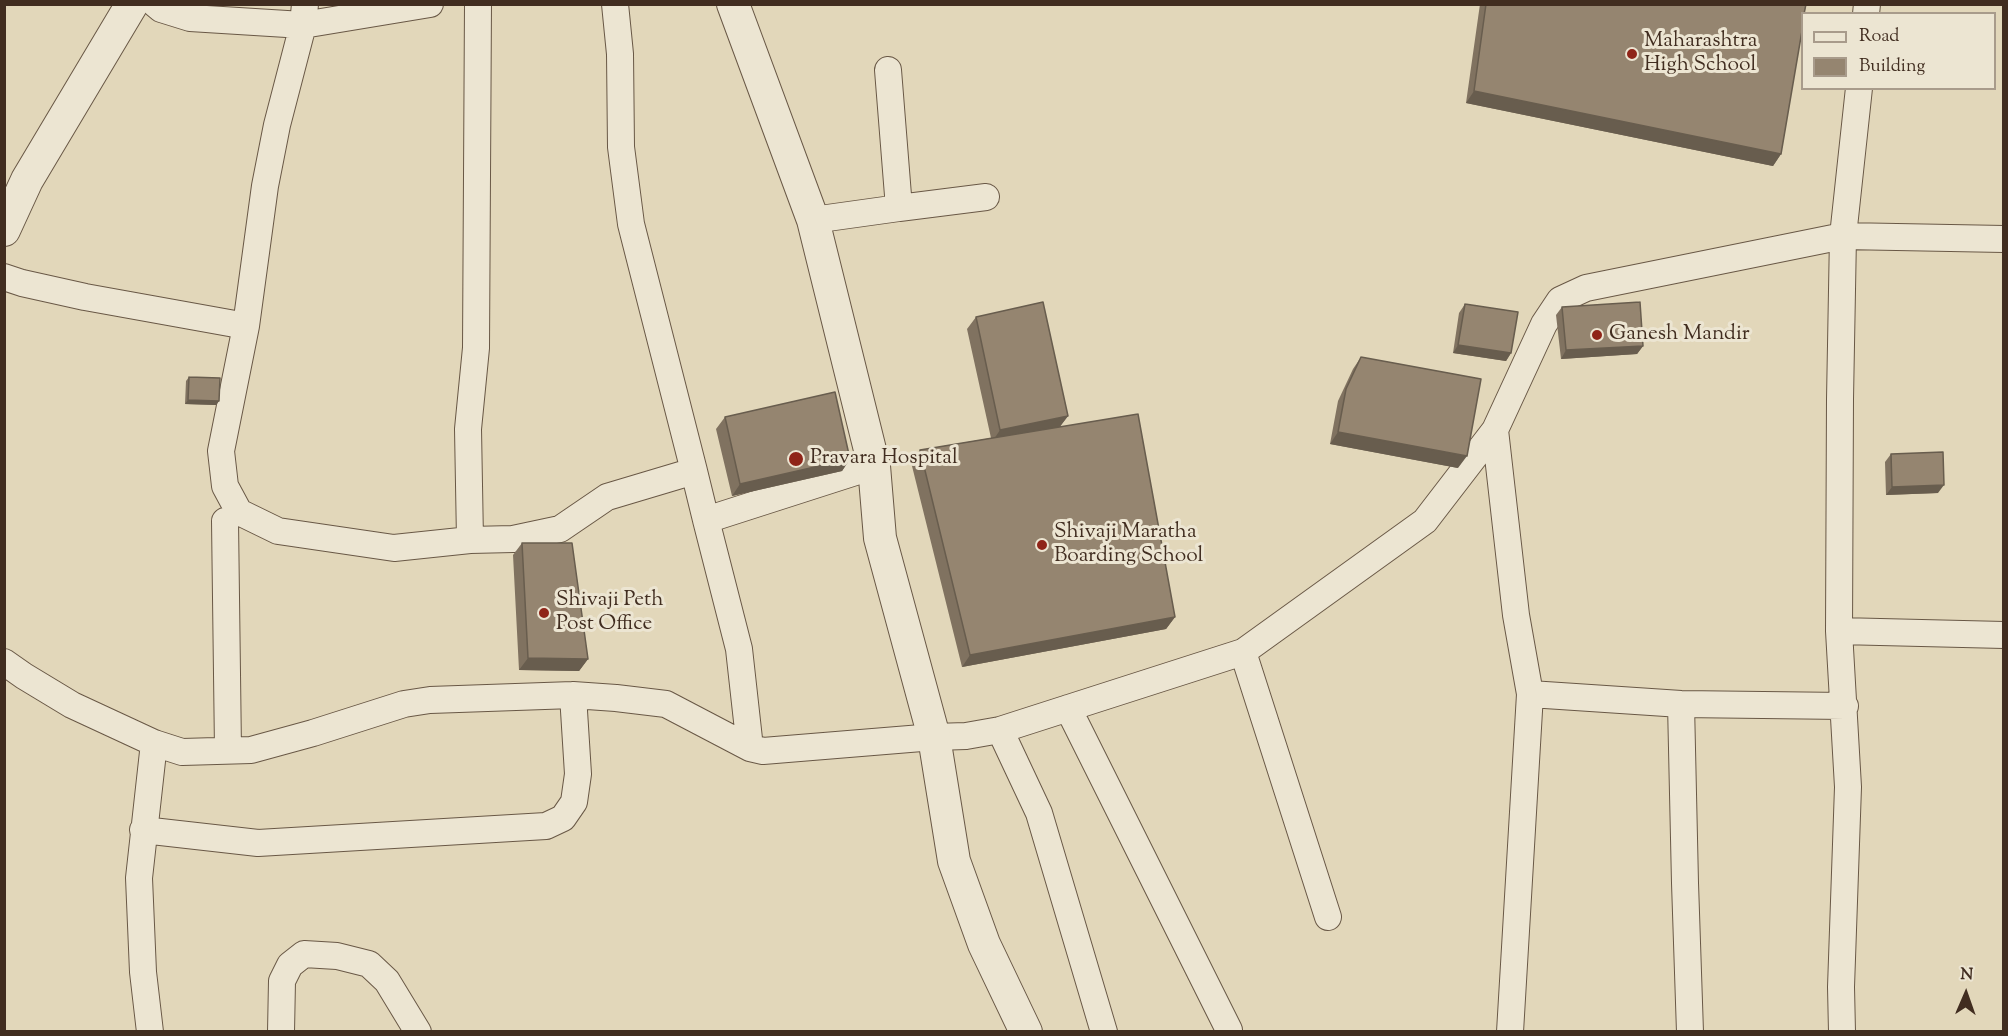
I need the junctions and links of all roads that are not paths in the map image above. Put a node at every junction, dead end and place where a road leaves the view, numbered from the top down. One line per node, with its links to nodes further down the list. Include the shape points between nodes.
1 (132, 4): 13 (street, via 27,180)
2 (155, 4): 7 (street, via 190,18)
3 (430, 4): 7 (street)
4 (478, 4): 23 (street, via 476,348 468,429)
5 (615, 4): 20 (street, via 621,147 631,224)
6 (733, 4): 12 (street)
7 (304, 15): 17 (street, via 265,186)
8 (888, 70): 11 (street)
9 (1859, 90): 14 (street)
10 (986, 197): 11 (street)
11 (899, 208): 12 (street)
12 (813, 220): 19 (street)
13 (4, 230)
14 (1843, 236): 15 (street); 18 (street, via 1586,288 1560,300 1544,324); 24 (street)
15 (2004, 239)
16 (4, 277): 17 (street, via 85,297)
17 (246, 326): 23 (street, via 220,451 225,486 239,512 278,531 394,548)
18 (1495, 430): 26 (street, via 1425,521); 28 (street, via 1516,615)
19 (874, 466): 21 (street); 34 (street, via 880,538)
20 (694, 471): 21 (street); 23 (street, via 607,497 560,529 513,539)
21 (706, 520): 36 (street, via 739,649)
22 (225, 521): 37 (street)
23 (470, 540)
24 (1839, 631): 25 (street); 31 (street)
25 (2004, 635)
26 (1243, 652): 32 (street); 39 (street)
27 (4, 662): 35 (street, via 72,705)
28 (1530, 694): 30 (street); 46 (street)
29 (573, 695): 36 (street, via 666,704); 37 (street, via 430,699 251,750); 38 (street, via 578,774 574,802 563,818 546,826 258,843)
30 (1682, 704): 31 (street); 47 (street)
31 (1845, 706): 48 (street, via 1848,788)
32 (1068, 708): 33 (street); 40 (street)
33 (1000, 730): 34 (street); 45 (street, via 1039,813)
34 (934, 737): 36 (street, via 763,751); 44 (street, via 954,861 984,944)
35 (154, 743): 37 (street, via 182,752); 38 (street)
36 (750, 748)
37 (228, 750)
38 (143, 830): 41 (street, via 143,972)
39 (1328, 917)
40 (1229, 1030)
41 (150, 1032)
42 (281, 1032): 43 (street, via 282,981 290,965 304,954 337,956 369,964 387,981)
43 (418, 1032)
44 (1026, 1032)
45 (1104, 1032)
46 (1510, 1032)
47 (1690, 1032)
48 (1842, 1032)

